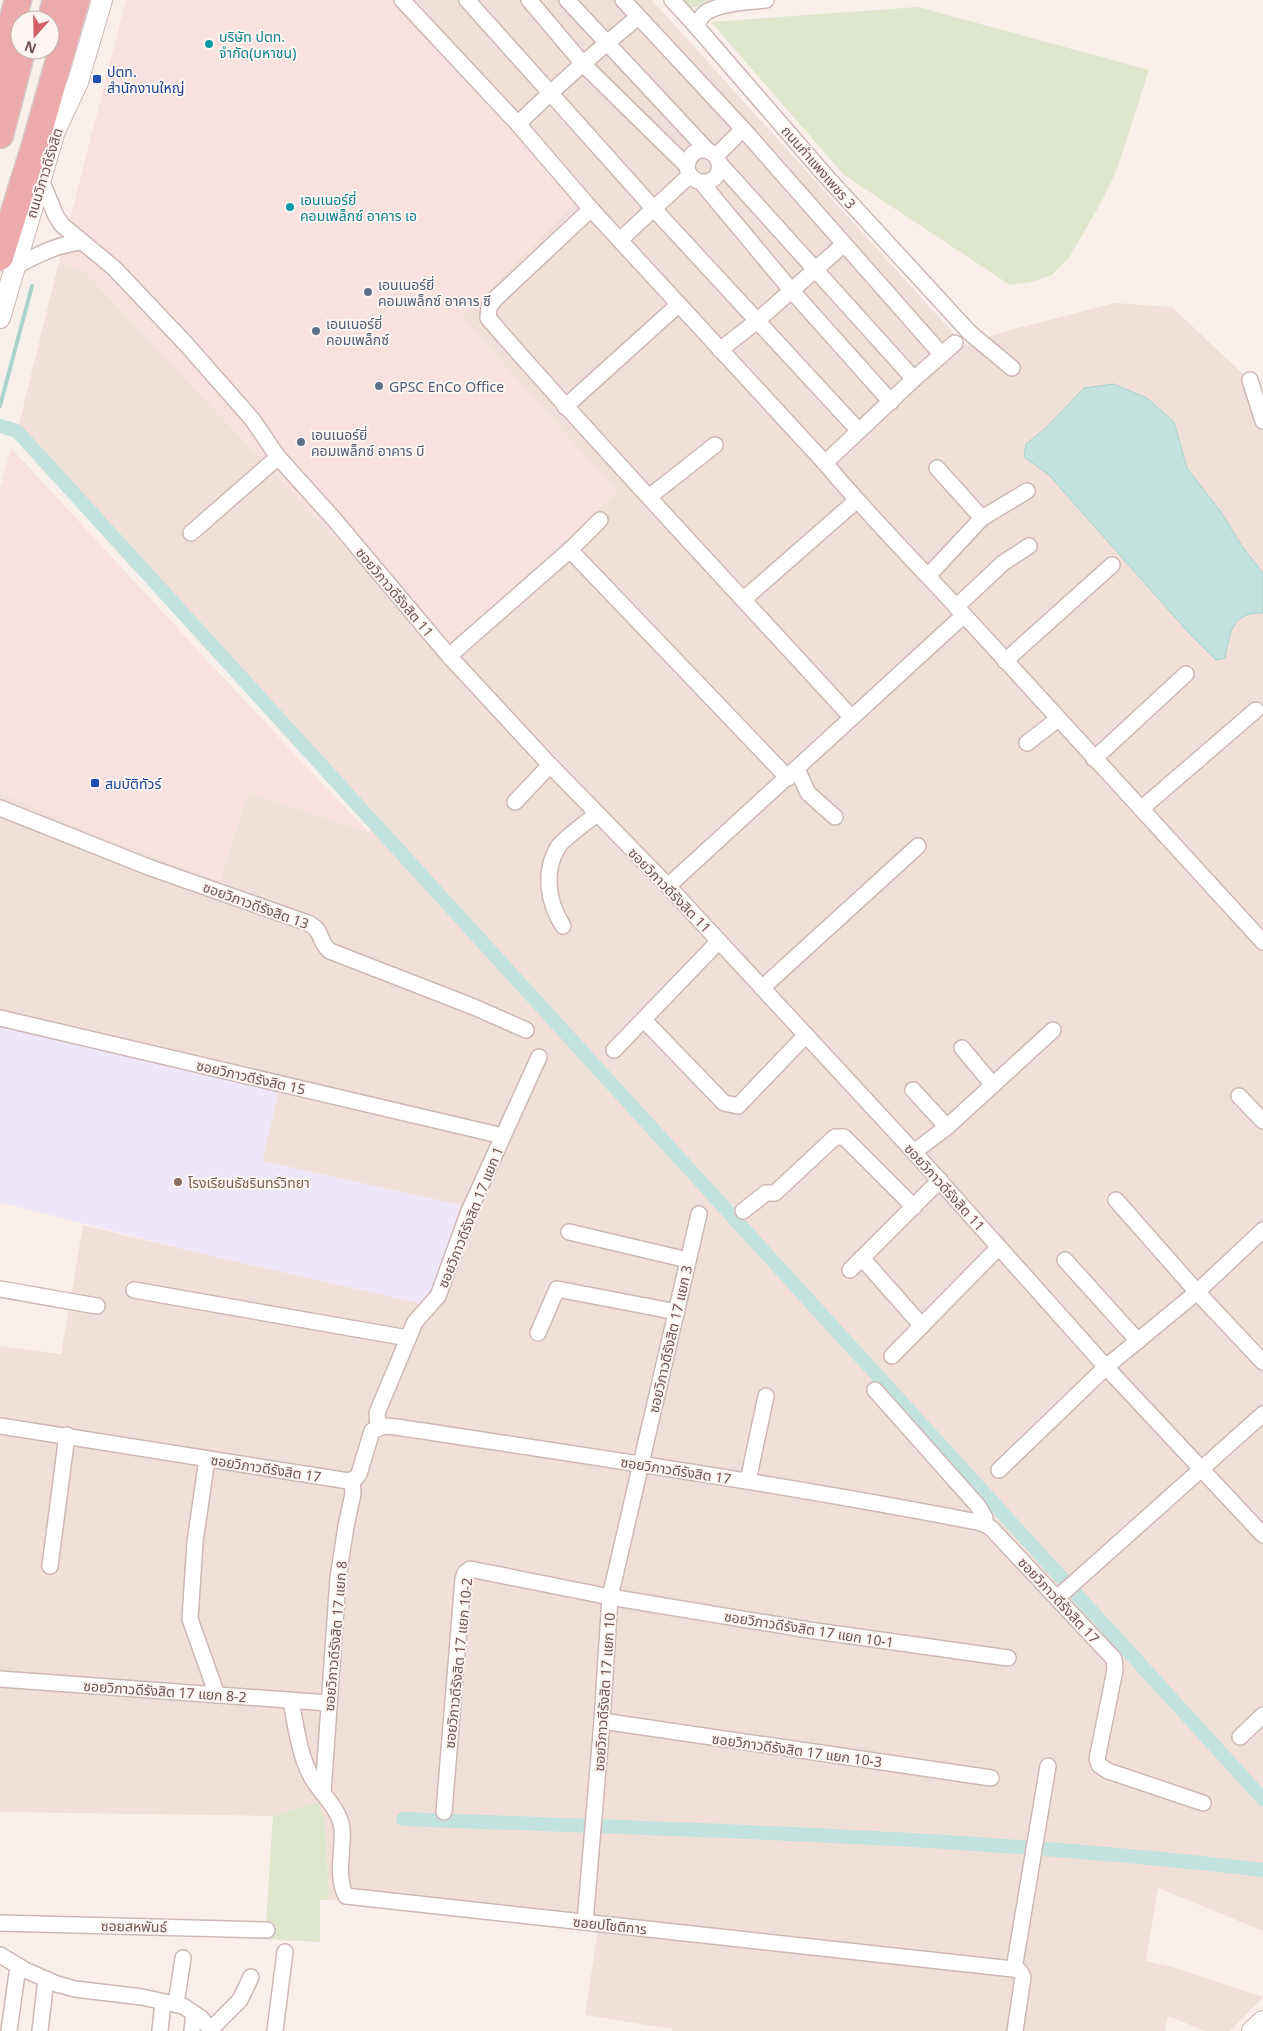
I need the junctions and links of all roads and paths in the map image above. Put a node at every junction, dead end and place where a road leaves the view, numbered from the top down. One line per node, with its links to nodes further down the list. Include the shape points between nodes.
1 (18, 0): 18 (highway)
2 (76, 0): 33 (highway, via 36,142)
3 (88, 0): 22 (highway)
4 (102, 0): 22 (main road, ถนนวิภาวดีรังสิต, via 78,82)
5 (402, 0): 20 (street)
6 (467, 0): 19 (street)
7 (529, 0): 17 (street)
8 (567, 0): 14 (street)
9 (623, 0): 12 (street)
10 (672, 0): 13 (street, ถนนกำแพงเพชร 3)
11 (766, 0): 13 (street, via 717,8 703,15)
12 (638, 17): 14 (street); 21 (street)
13 (696, 26): 42 (street, ถนนกำแพงเพชร 3, via 824,174 970,332)
14 (606, 44): 17 (street); 24 (street)
15 (19, 60): 23 (highway)
16 (40, 60): 29 (highway)
17 (584, 65): 19 (street); 25 (street)
18 (0, 68)
19 (550, 91): 20 (street); 28 (street)
20 (518, 124): 27 (street)
21 (743, 129): 24 (street); 32 (street)
22 (55, 131): 26 (main road, ถนนวิภาวดีรังสิต)
23 (0, 135)
24 (714, 156): 25 (street, via 695,152 689,158); 25 (street, via 720,171 715,178 709,182); 34 (street)
25 (693, 175): 28 (street); 35 (street)
26 (41, 180): 31 (street, ซอยวิภาวดีรังสิต 11, via 56,216); 33 (main road, ถนนวิภาวดีรังสิต)
27 (591, 209): 30 (street); 46 (street, via 495,299 487,314)
28 (654, 209): 30 (street); 38 (street)
29 (0, 215)
30 (620, 240): 36 (street)
31 (82, 242): 33 (street); 50 (street, ซอยวิภาวดีรังสิต 11, via 114,268 186,344 252,419)
32 (844, 245): 34 (street); 41 (street)
33 (8, 261): 37 (main road, ถนนวิภาวดีรังสิต)
34 (816, 269): 35 (street); 43 (street)
35 (791, 290): 38 (street); 45 (street)
36 (678, 305): 40 (street); 46 (street)
37 (0, 318)
38 (757, 321): 40 (street); 48 (street)
39 (956, 343): 41 (street)
40 (720, 350): 51 (street)
41 (942, 355): 43 (street)
42 (1012, 368)
43 (914, 379): 45 (street)
44 (1250, 380): 47 (street)
45 (891, 402): 48 (street)
46 (565, 407): 54 (street)
47 (1263, 422)
48 (859, 431): 51 (street)
49 (715, 445): 54 (street)
50 (278, 457): 58 (street); 65 (street, ซอยวิภาวดีรังสิต 11)
51 (825, 463): 55 (street)
52 (937, 468): 56 (street)
53 (1027, 491): 56 (street)
54 (649, 497): 63 (street)
55 (856, 500): 62 (street); 63 (street)
56 (982, 518): 62 (street)
57 (600, 520): 60 (street)
58 (191, 533)
59 (1028, 546): 64 (street, via 1003,563)
60 (570, 550): 65 (street); 74 (street)
61 (1112, 565): 66 (street)
62 (928, 576): 64 (street)
63 (744, 599): 69 (street)
64 (960, 611): 66 (street); 69 (street)
65 (449, 656): 73 (street, ซอยวิภาวดีรังสิต 11)
66 (1005, 661): 70 (street)
67 (1186, 674): 72 (street)
68 (1256, 710): 77 (street)
69 (851, 717): 74 (street)
70 (1058, 719): 71 (street); 72 (street)
71 (1027, 742)
72 (1094, 759): 77 (street)
73 (550, 765): 75 (street); 78 (street, ซอยวิภาวดีรังสิต 11)
74 (792, 774): 79 (street); 81 (street)
75 (515, 802)
76 (0, 808): 88 (street, ซอยวิภาวดีรังสิต 13, via 151,868 308,923 319,931 323,946 330,951)
77 (1141, 809): 84 (street)
78 (597, 814): 81 (street, ซอยวิภาวดีรังสิต 11); 82 (street, via 558,846 552,862 550,897)
79 (834, 817)
80 (918, 846): 85 (street)
81 (668, 886): 83 (street, ซอยวิภาวดีรังสิต 11)
82 (563, 926)
83 (719, 942): 85 (street, ซอยวิภาวดีรังสิต 11); 87 (street)
84 (1263, 942)
85 (762, 988): 90 (street, ซอยวิภาวดีรังสิต 11)
86 (0, 1018): 99 (street, ซอยวิภาวดีรังสิต 15)
87 (644, 1020): 90 (street, via 724,1103 738,1106); 92 (street)
88 (526, 1030)
89 (1053, 1030): 94 (street)
90 (806, 1035): 100 (street, ซอยวิภาวดีรังสิต 11)
91 (962, 1048): 94 (street)
92 (614, 1050)
93 (538, 1057): 99 (street, ซอยวิภาวดีรังสิต 17 แยก 1)
94 (993, 1085): 98 (street)
95 (913, 1090): 98 (street)
96 (1239, 1096): 97 (street)
97 (1263, 1121)
98 (947, 1128): 100 (street)
99 (503, 1136): 120 (street, ซอยวิภาวดีรังสิต 17 แยก 1, via 469,1211 438,1296 414,1322)
100 (914, 1152): 101 (street, ซอยวิภาวดีรังสิต 11)
101 (940, 1180): 103 (street); 108 (street, ซอยวิภาวดีรังสิต 11)
102 (1116, 1200): 115 (street)
103 (914, 1206): 104 (street, via 840,1136 835,1137 775,1193 766,1193); 109 (street)
104 (743, 1211)
105 (699, 1214): 110 (street, ซอยวิภาวดีรังสิต 17 แยก 3)
106 (1263, 1230): 115 (street)
107 (569, 1232): 110 (street)
108 (999, 1247): 118 (street); 124 (street, ซอยวิภาวดีรังสิต 11)
109 (862, 1258): 112 (street); 118 (street)
110 (688, 1260): 117 (street, ซอยวิภาวดีรังสิต 17 แยก 3)
111 (1065, 1260): 121 (street)
112 (850, 1270)
113 (0, 1289): 116 (street)
114 (134, 1290): 120 (street)
115 (1197, 1292): 121 (street); 123 (street)
116 (96, 1306)
117 (676, 1312): 119 (street, via 557,1289); 132 (street, ซอยวิภาวดีรังสิต 17 แยก 3)
118 (922, 1326): 122 (street)
119 (538, 1333)
120 (408, 1338): 129 (street, ซอยวิภาวดีรังสิต 17 แยก 1, via 377,1413)
121 (1138, 1341): 124 (street)
122 (892, 1356)
123 (1263, 1362)
124 (1106, 1367): 133 (street, ซอยวิภาวดีรังสิต 11); 134 (street)
125 (875, 1390): 137 (street, via 978,1506 985,1518)
126 (766, 1396): 136 (street)
127 (1263, 1414): 133 (street)
128 (0, 1426): 130 (street, ซอยวิภาวดีรังสิต 17)
129 (378, 1428): 132 (street, ซอยวิภาวดีรังสิต 17, via 397,1427); 135 (street, via 372,1431 359,1474)
130 (67, 1435): 131 (street, ซอยวิภาวดีรังสิต 17); 139 (street)
131 (206, 1459): 135 (street, ซอยวิภาวดีรังสิต 17); 144 (street, via 195,1542 190,1619)
132 (641, 1465): 136 (street, ซอยวิภาวดีรังสิต 17); 140 (street, ซอยวิภาวดีรังสิต 17 แยก 10)
133 (1202, 1468): 138 (street, ซอยวิภาวดีรังสิต 11); 141 (street)
134 (999, 1470)
135 (352, 1480): 146 (street, ซอยวิภาวดีรังสิต 17 แยก 8, via 353,1494 338,1578)
136 (748, 1481): 137 (street, ซอยวิภาวดีรังสิต 17)
137 (983, 1524): 141 (street, ซอยวิภาวดีรังสิต 17, via 991,1528)
138 (1263, 1535)
139 (50, 1566)
140 (610, 1597): 142 (street, ซอยวิภาวดีรังสิต 17 แยก 10-1); 148 (street, ซอยวิภาวดีรังสิต 17 แยก 10); 154 (street, ซอยวิภาวดีรังสิต 17 แยก 10-2, via 475,1569 464,1573)
141 (1057, 1598): 153 (street, ซอยวิภาวดีรังสิต 17, via 1114,1659 1115,1670 1097,1759 1099,1765 1108,1771)
142 (1008, 1658)
143 (0, 1679): 144 (street, ซอยวิภาวดีรังสิต 17 แยก 8-2)
144 (217, 1695): 145 (street, ซอยวิภาวดีรังสิต 17 แยก 8-2)
145 (291, 1701): 146 (street, ซอยวิภาวดีรังสิต 17 แยก 8-2); 152 (street, ซอยปโชติการ, via 302,1754 312,1779)
146 (329, 1704): 152 (street, ซอยวิภาวดีรังสิต 17 แยก 8)
147 (1263, 1715): 149 (street)
148 (602, 1721): 151 (street, ซอยวิภาวดีรังสิต 17 แยก 10-3); 155 (street, ซอยวิภาวดีรังสิต 17 แยก 10)
149 (1240, 1737)
150 (1048, 1766): 162 (street)
151 (991, 1778)
152 (323, 1793): 155 (street, ซอยปโชติการ, via 335,1809 342,1827 340,1868 346,1896)
153 (1203, 1803)
154 (444, 1812)
155 (585, 1922): 162 (street, ซอยปโชติการ)
156 (0, 1923): 157 (street, ซอยสหพันธ์)
157 (267, 1930)
158 (285, 1952): 173 (street)
159 (0, 1955): 161 (street)
160 (183, 1958): 165 (street)
161 (18, 1966): 164 (street); 169 (street)
162 (1014, 1969): 174 (street, via 1023,1977)
163 (251, 1977): 168 (street, via 240,2000)
164 (46, 1979): 165 (street, via 75,1989); 170 (street)
165 (169, 2003): 166 (street, via 183,2006); 171 (street)
166 (194, 2014): 168 (street); 172 (street)
167 (1263, 2021): 175 (main road)
168 (211, 2030)
169 (9, 2031)
170 (40, 2031)
171 (160, 2031)
172 (192, 2031)
173 (275, 2031)
174 (1015, 2031)
175 (1252, 2031)

